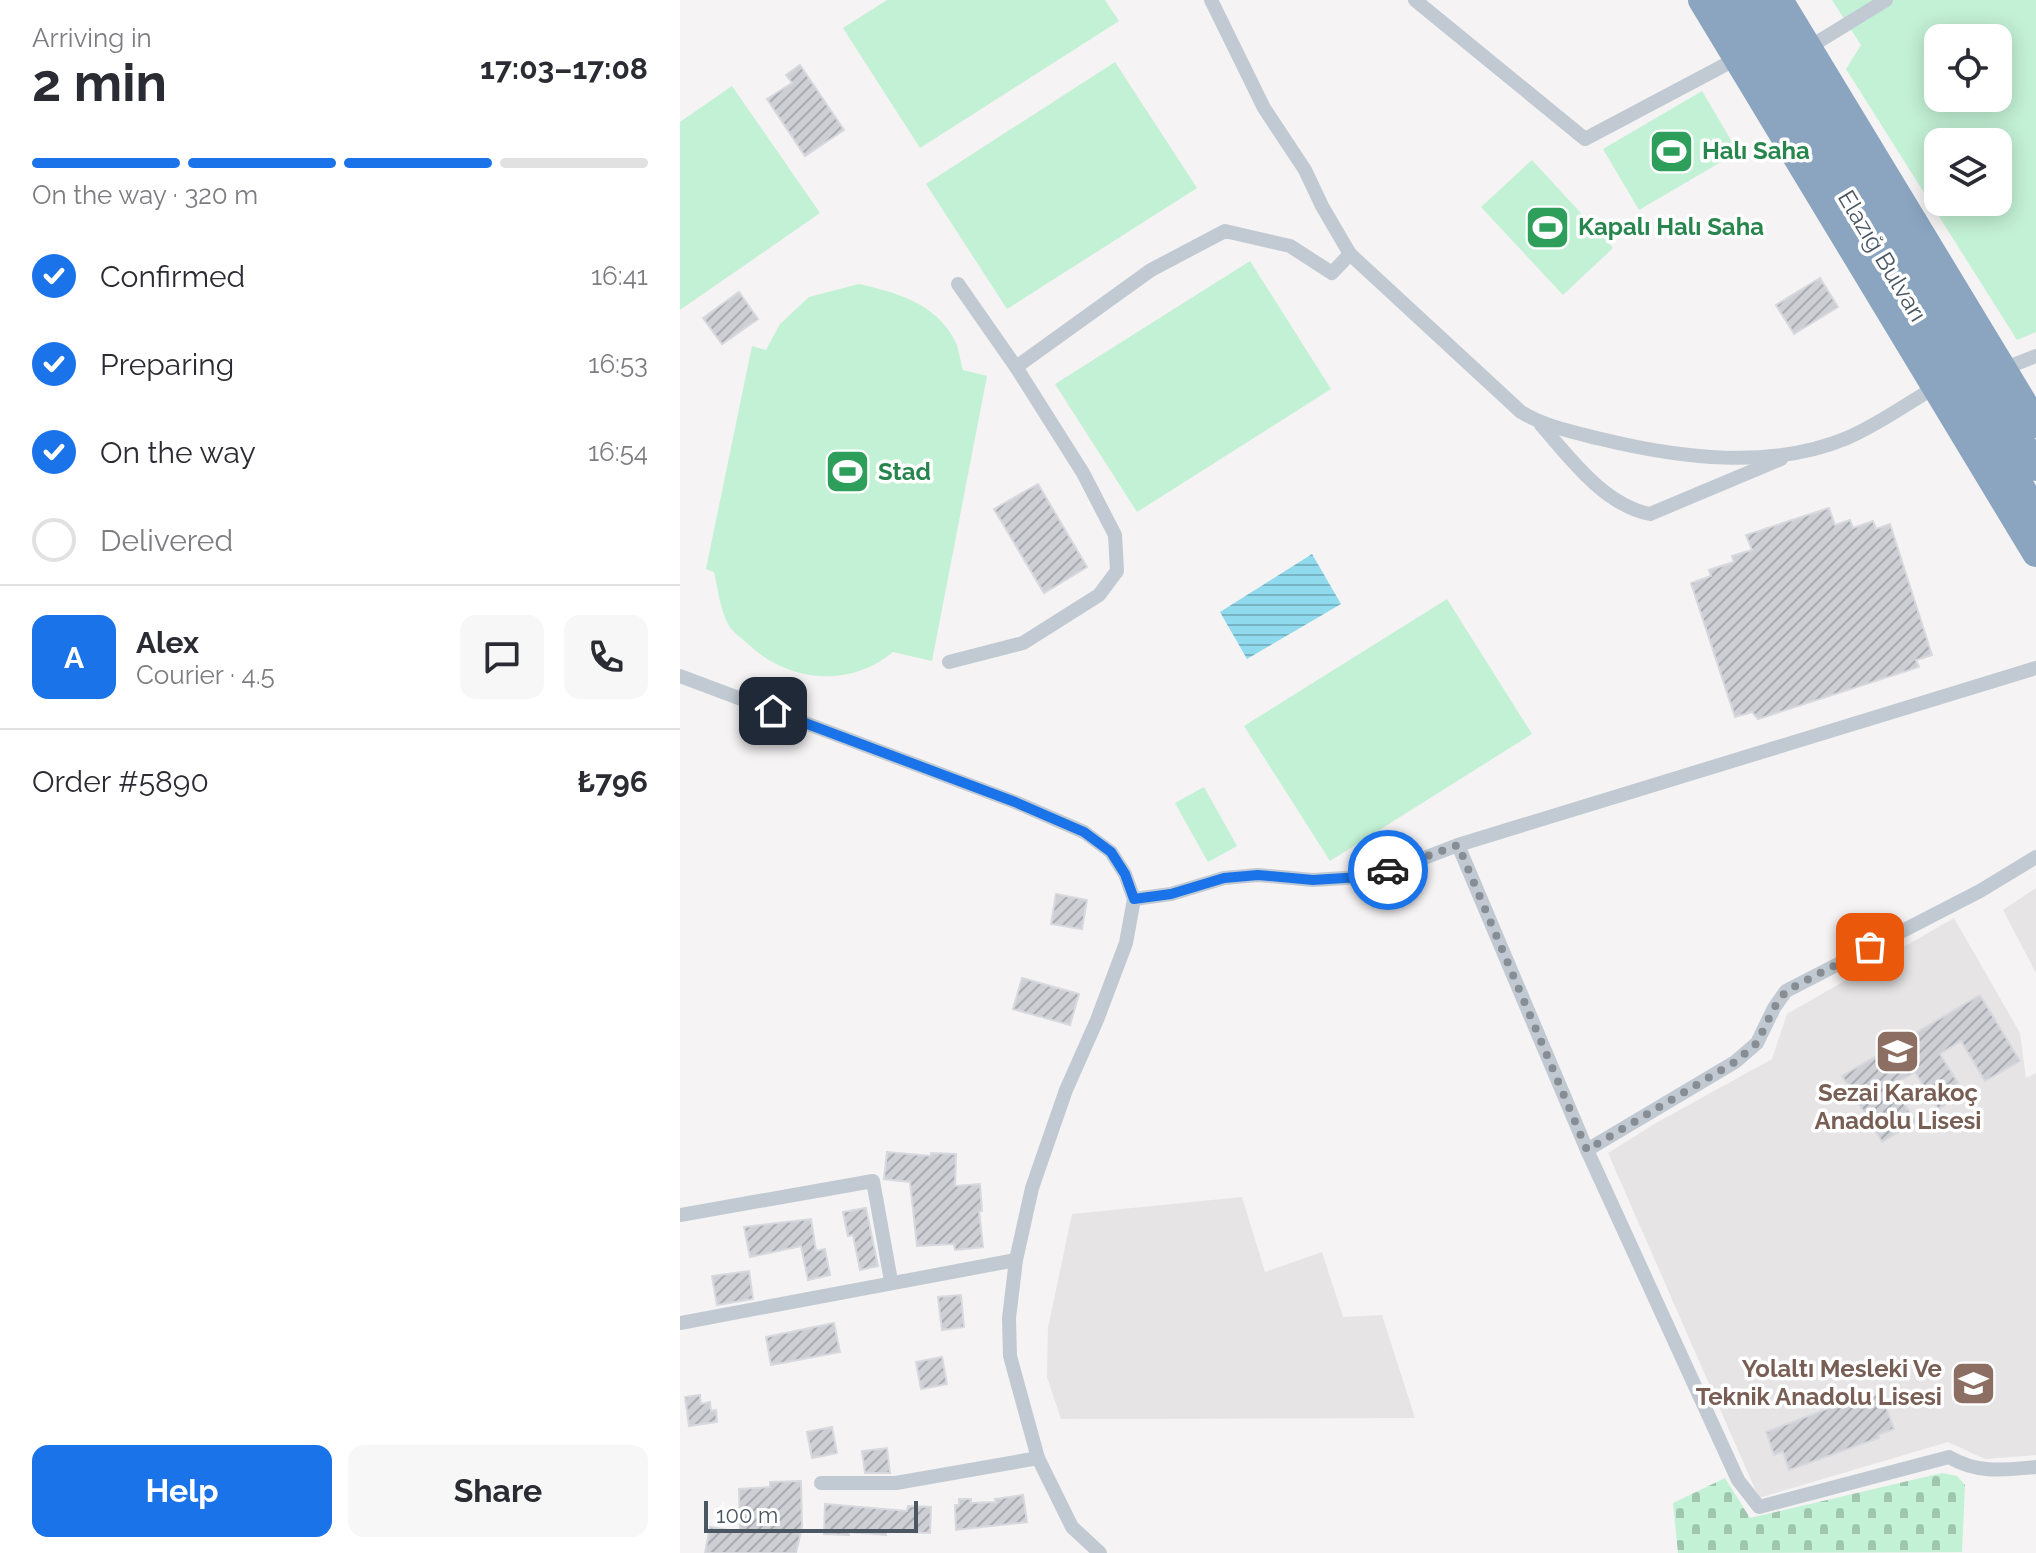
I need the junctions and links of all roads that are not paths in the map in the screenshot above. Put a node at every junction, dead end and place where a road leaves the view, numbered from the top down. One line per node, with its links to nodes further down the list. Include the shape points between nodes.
1 (1211, 0): 10 (street, via 1264,108)
2 (1415, 0): 9 (street, via 1585,139)
3 (1702, 0): 9 (highway)
4 (1726, 0): 20 (highway, Elazığ Bulvarı)
5 (1754, 0): 19 (highway, Elazığ Bulvarı)
6 (1779, 0): 8 (highway)
7 (1886, 0): 8 (street)
8 (1808, 48): 14 (highway)
9 (1736, 59): 15 (highway)
10 (1350, 254): 13 (street, via 1332,273 1290,246 1225,231 1151,270); 16 (street)
11 (958, 284): 13 (street)
12 (2036, 356): 14 (street)
13 (1016, 367): 22 (street, via 1115,535 1117,571 1099,595 1023,643)
14 (2003, 369): 17 (highway)
15 (1937, 386): 18 (street, via 1847,438); 21 (highway)
16 (1539, 423): 18 (street, via 1678,454); 18 (street, via 1620,503 1650,514)
17 (2036, 424)
18 (1797, 453)
19 (2036, 467)
20 (2036, 513)
21 (2036, 553)
22 (949, 662)
23 (2036, 668): 25 (street)
24 (680, 676): 27 (street, via 1084,832 1111,852)
25 (1458, 845): 27 (street, via 1361,877 1224,878); 28 (street)
26 (2036, 857): 28 (street, via 1786,991 1757,1043 1735,1062)
27 (1134, 899): 30 (street, via 1126,943 1032,1188)
28 (1587, 1150): 34 (street, via 1738,1480 1759,1507 1949,1457 1989,1471)
29 (680, 1215): 31 (street, via 873,1181)
30 (1016, 1260): 31 (street); 33 (street, via 1010,1356)
31 (891, 1281): 32 (street)
32 (680, 1323)
33 (1038, 1458): 35 (street, via 896,1483); 36 (street, via 1072,1527)
34 (2036, 1467)
35 (821, 1483)
36 (1100, 1553)

